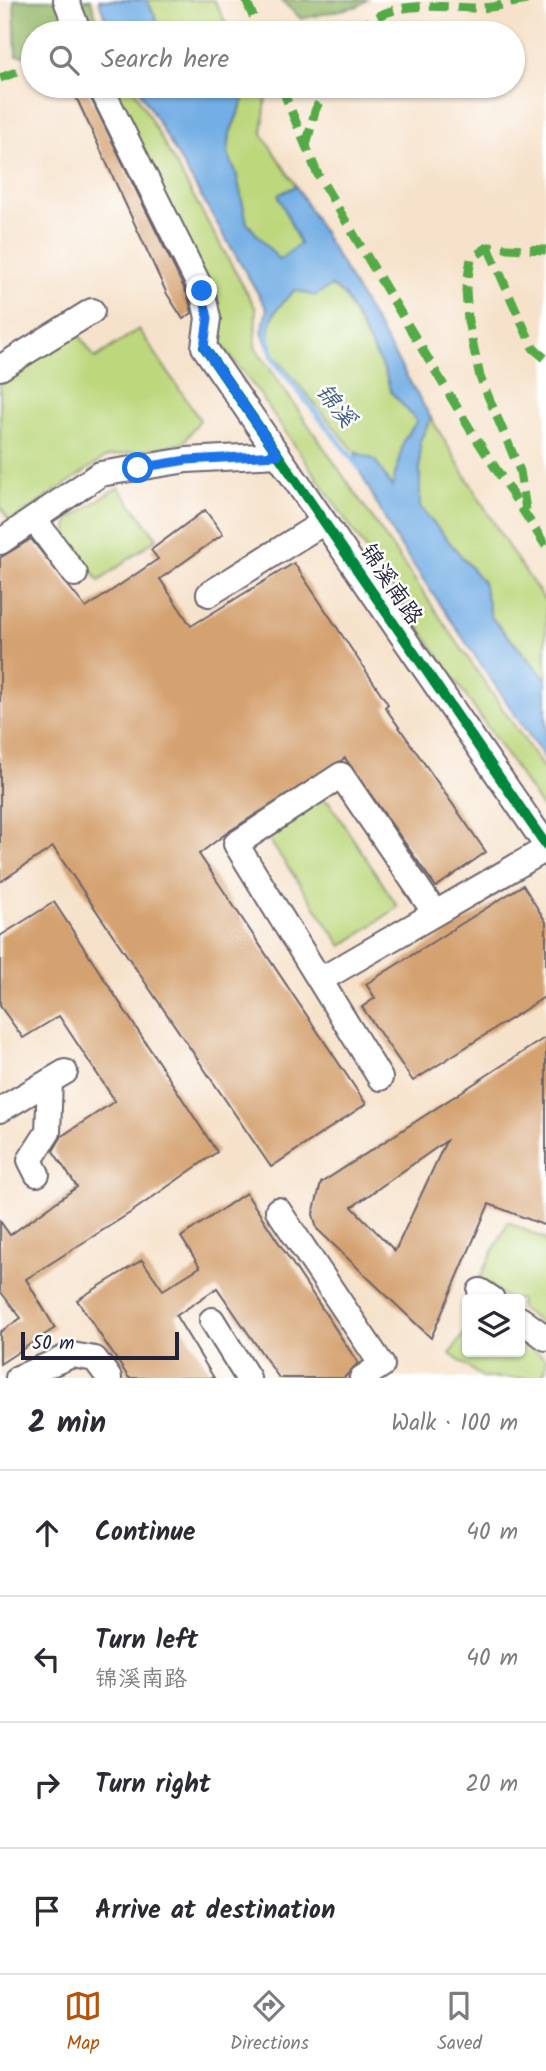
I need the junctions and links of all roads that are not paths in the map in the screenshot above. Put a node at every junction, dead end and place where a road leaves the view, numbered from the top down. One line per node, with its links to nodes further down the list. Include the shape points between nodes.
1 (66, 0): 2 (street)
2 (74, 21)
3 (106, 98): 6 (street, 锦溪南路, via 202,291 208,318 204,347)
4 (92, 311): 5 (street)
5 (0, 368)
6 (278, 455): 7 (street, via 187,460 100,474); 8 (street, 锦溪南路)
7 (34, 519): 9 (street); 10 (street)
8 (324, 522): 11 (street); 12 (street, 锦溪南路)
9 (0, 541)
10 (75, 574)
11 (209, 594)
12 (546, 847): 13 (street)
13 (435, 913): 14 (street); 14 (street, via 341,775 327,782 236,844)
14 (322, 979): 15 (street)
15 (380, 1078)
16 (0, 1110): 17 (street, via 58,1077 48,1132 30,1160)
17 (37, 1174)
18 (278, 1210): 25 (street, via 382,1365)
19 (212, 1320): 24 (street)
20 (525, 1323): 21 (street)
21 (546, 1338)
22 (18, 1378): 23 (street, via 72,1354 95,1359)
23 (109, 1378)
24 (248, 1378)
25 (362, 1378)

